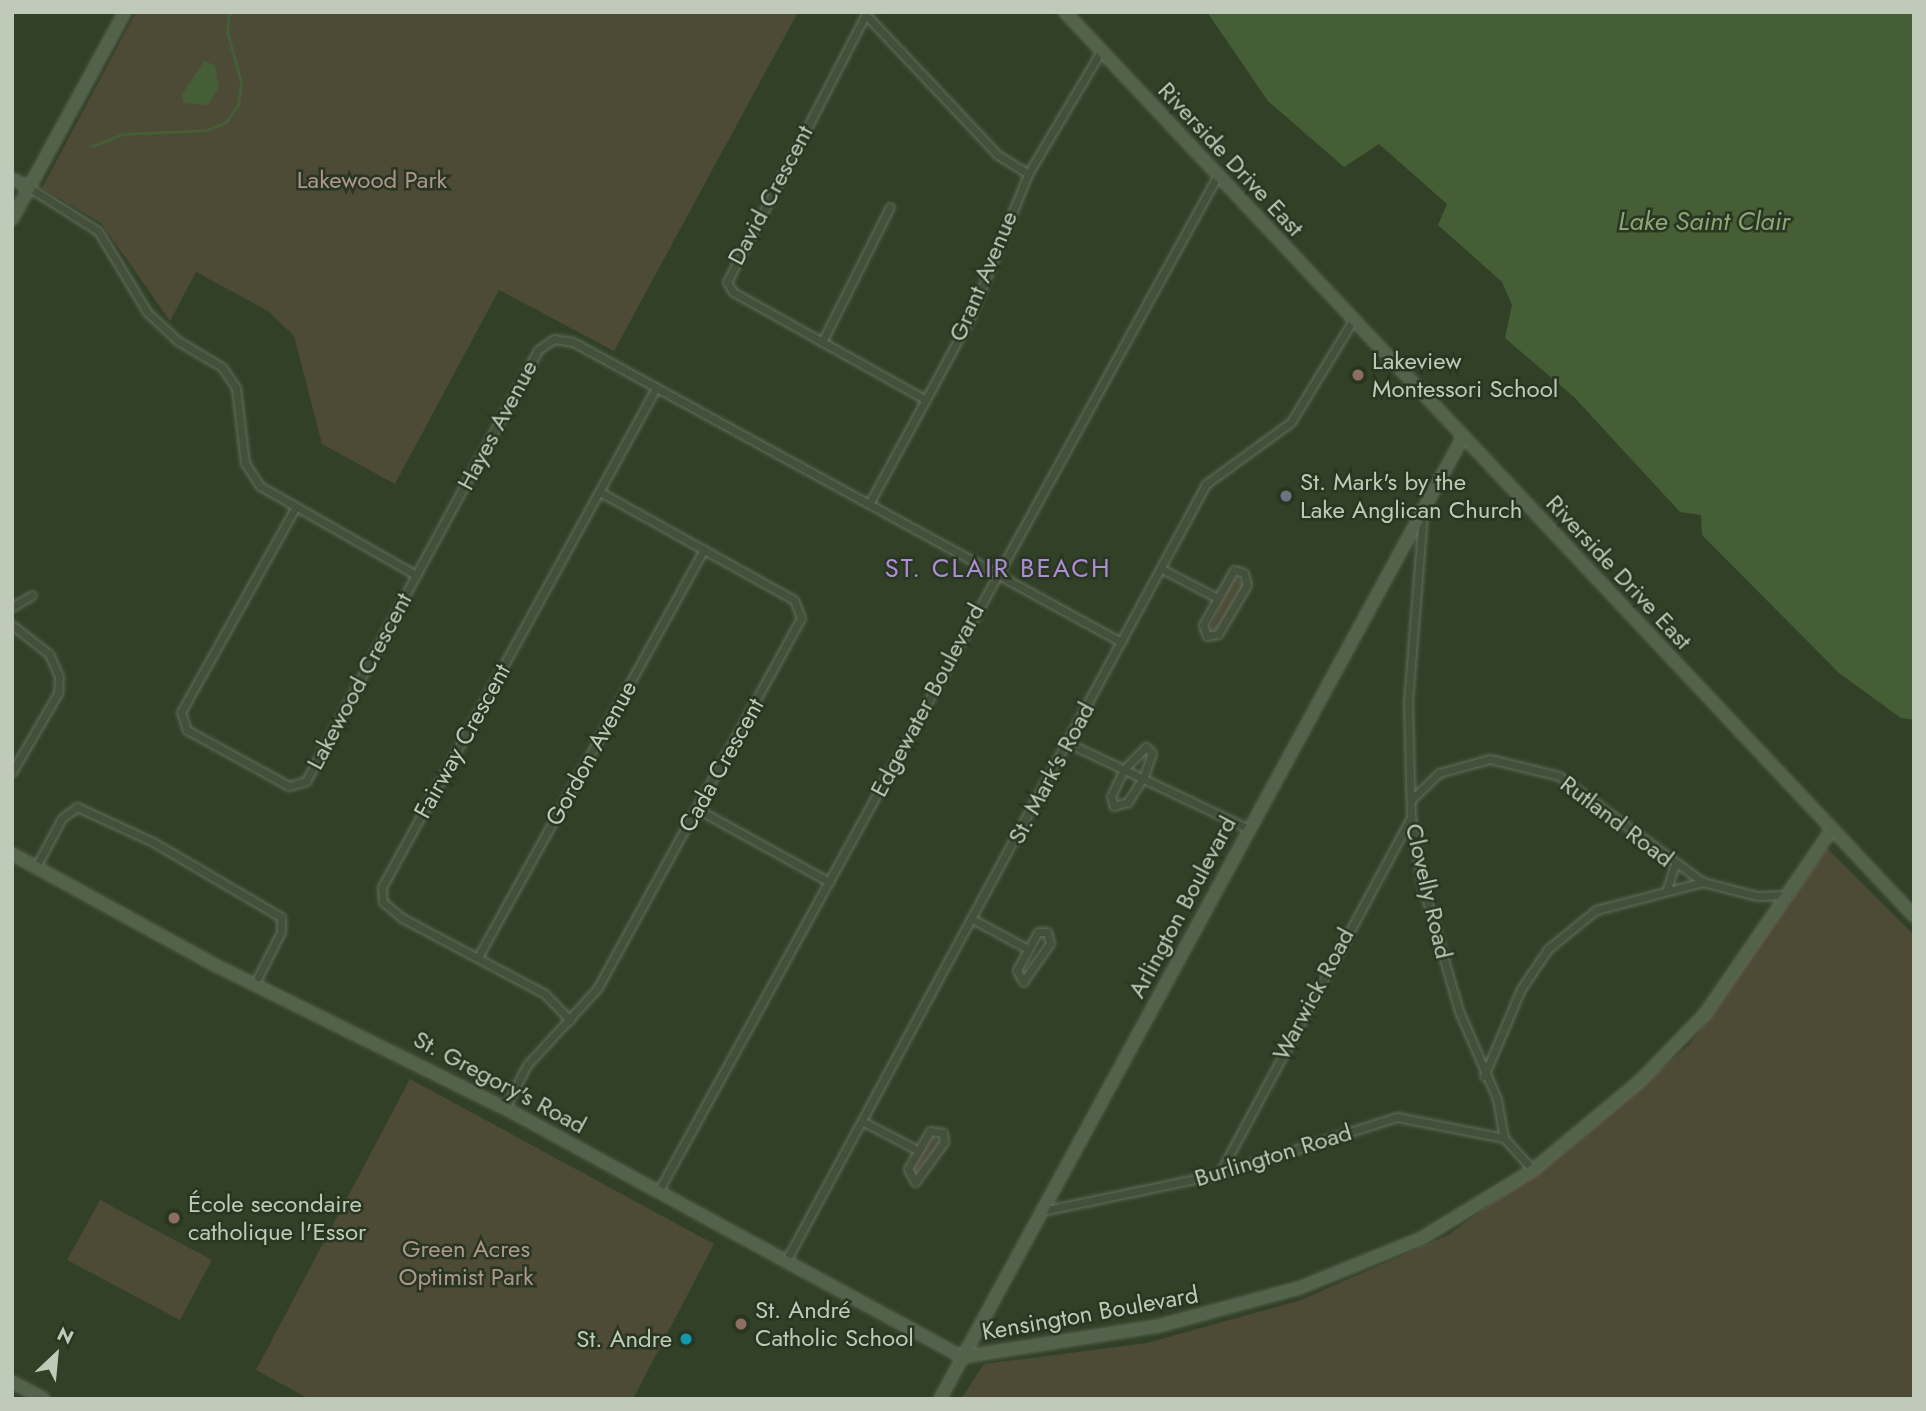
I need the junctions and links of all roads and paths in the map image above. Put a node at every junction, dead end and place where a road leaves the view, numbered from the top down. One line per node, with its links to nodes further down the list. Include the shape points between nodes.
1 (125, 12): 8 (street)
2 (1065, 12): 4 (street, Riverside Drive East)
3 (866, 14): 5 (street, David Crescent, via 998,155); 12 (street, David Crescent, via 727,276 733,292)
4 (1101, 51): 5 (street, Grant Avenue); 6 (street, Riverside Drive East)
5 (1028, 174): 14 (street, Grant Avenue, via 969,320)
6 (1218, 175): 11 (street, Riverside Drive East); 22 (street, Edgewater Boulevard)
7 (12, 179): 8 (street)
8 (30, 188): 10 (street); 19 (street, via 98,231 147,312 178,341 222,367 242,405 245,463 260,486)
9 (890, 206): 12 (street)
10 (12, 219)
11 (1353, 320): 15 (street, Riverside Drive East); 21 (street, St. Mark's Road, via 1291,422 1206,484)
12 (821, 342): 14 (street, David Crescent)
13 (656, 388): 16 (street, Fairway Crescent); 17 (street, Hayes Avenue); 23 (street, Hayes Avenue, via 573,342 547,341)
14 (926, 400): 17 (street, Grant Avenue)
15 (1463, 437): 18 (street, Arlington Boulevard); 37 (street, Riverside Drive East)
16 (600, 492): 20 (street, Cada Crescent); 48 (street, Fairway Crescent, via 382,887 383,902 402,918)
17 (869, 504): 22 (street, Hayes Avenue)
18 (1423, 508): 33 (street, Clovelly Road, via 1408,703); 36 (street, Arlington Boulevard)
19 (294, 510): 23 (street); 23 (street, Lakewood Crescent, via 181,712 187,730 289,786 306,781)
20 (704, 549): 34 (street, Cada Crescent, via 794,600 801,618); 48 (street, Gordon Avenue)
21 (1162, 569): 25 (street); 28 (street, St. Mark's Road)
22 (996, 573): 28 (street, Hayes Avenue); 41 (street, Edgewater Boulevard)
23 (416, 575)
24 (32, 595): 26 (street)
25 (1217, 598): 25 (street, via 1203,629 1210,637 1247,585 1244,573 1234,570)
26 (12, 607)
27 (12, 625): 31 (street, via 49,653 59,677 58,694)
28 (1121, 642): 29 (street, St. Mark's Road)
29 (1068, 743): 30 (street); 46 (street, St. Mark's Road)
30 (1124, 769): 32 (street); 32 (street, via 1146,747 1152,753); 32 (street, via 1111,796 1118,807)
31 (12, 772)
32 (1144, 776): 36 (street)
33 (1410, 800): 35 (street, Clovelly Road); 39 (street, Rutland Road, via 1440,773 1490,759 1559,776)
34 (697, 809): 41 (street); 50 (street, Cada Crescent, via 597,989)
35 (1411, 816): 51 (street, Clovelly Road, via 1422,883); 57 (street, Warwick Road)
36 (1249, 829): 59 (street, Arlington Boulevard)
37 (1832, 829): 44 (street, Kensington Boulevard); 45 (street, Riverside Drive East)
38 (12, 854): 40 (street, St. Gregory's Road)
39 (1675, 865): 42 (street, Rutland Road); 43 (street)
40 (36, 867): 49 (street, St. Gregory's Road); 49 (street, via 62,818 77,807 153,842 281,917 281,932)
41 (829, 881): 58 (street, Edgewater Boulevard)
42 (1703, 882): 43 (street); 44 (street, Rutland Road, via 1757,896)
43 (1667, 889): 51 (street, via 1596,910 1548,949 1521,989)
44 (1791, 895): 56 (street, Kensington Boulevard, via 1705,1014 1640,1081)
45 (1914, 916)
46 (972, 919): 47 (street); 53 (street, St. Mark's Road)
47 (1026, 948): 47 (street, via 1015,976 1023,982 1033,975 1050,935 1038,932)
48 (478, 957): 50 (street, Fairway Crescent, via 545,993)
49 (255, 983): 52 (street, St. Gregory's Road)
50 (569, 1020): 52 (street, Cada Crescent, via 527,1065)
51 (1484, 1076): 54 (street, Clovelly Road, via 1497,1099)
52 (505, 1108): 58 (street, St. Gregory's Road)
53 (862, 1121): 55 (street); 60 (street, St. Mark's Road)
54 (1504, 1138): 56 (street); 57 (street, Burlington Road, via 1398,1117)
55 (917, 1150): 55 (street, via 907,1175 915,1182 936,1156 943,1133 930,1131)
56 (1533, 1170): 61 (street, Kensington Boulevard, via 1422,1238 1299,1289 1158,1326)
57 (1219, 1174): 59 (street, Burlington Road)
58 (659, 1191): 60 (street, St. Gregory's Road)
59 (1041, 1211): 61 (street, Arlington Boulevard)
60 (787, 1259): 61 (street, St. Gregory's Road)
61 (962, 1357): 64 (street, Arlington Boulevard)
62 (12, 1382): 63 (street)
63 (44, 1399)
64 (940, 1399)

